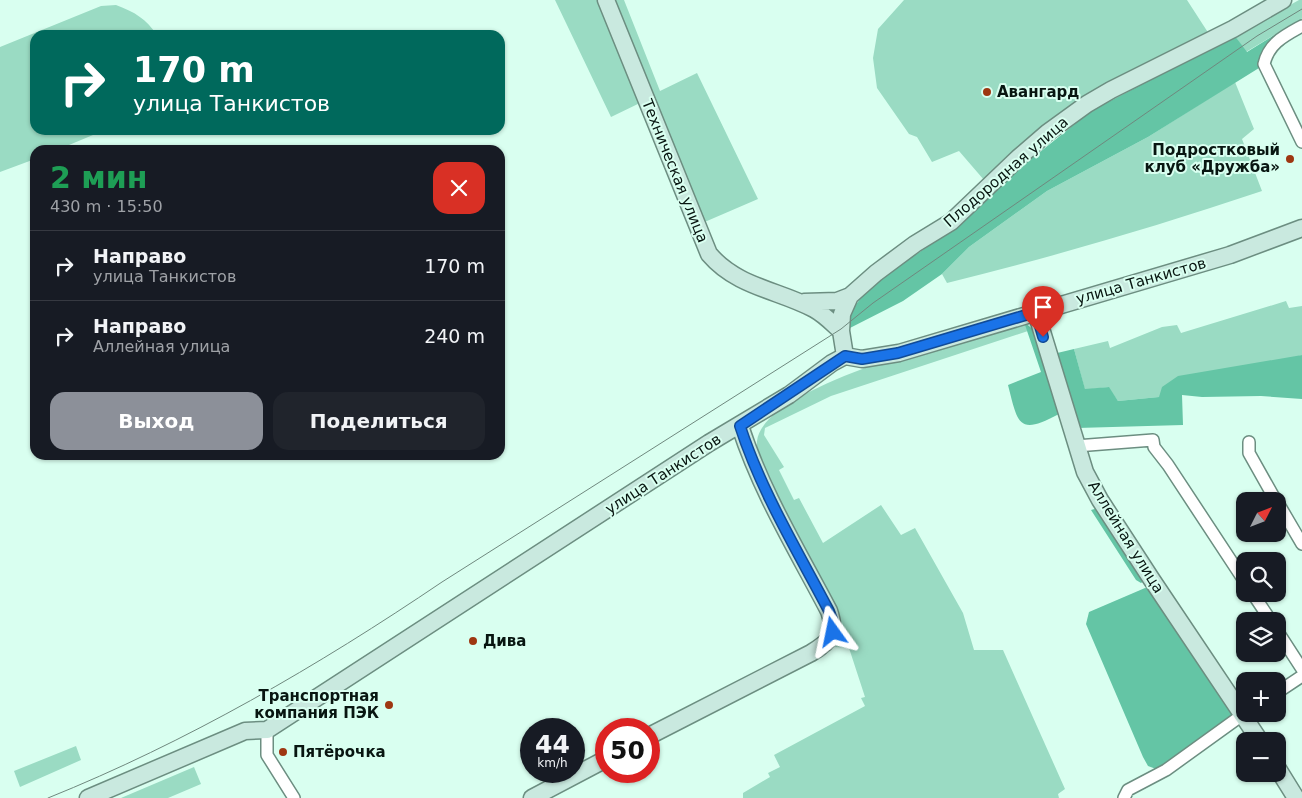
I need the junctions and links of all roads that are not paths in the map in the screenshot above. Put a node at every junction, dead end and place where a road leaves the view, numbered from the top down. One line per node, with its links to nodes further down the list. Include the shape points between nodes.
1 (606, 0): 8 (main road, Техническая улица, via 709,254 744,282)
2 (1283, 0): 7 (main road, Плодородная улица, via 1087,104 1018,158 951,222 914,244)
3 (1302, 26): 4 (street, via 1267,51 1264,64)
4 (1299, 128): 5 (street)
5 (1302, 142)
6 (1302, 228): 9 (main road, улица Танкистов, via 1230,255)
7 (850, 296): 8 (main road, via 837,302); 10 (main road, Плодородная улица, via 842,314)
8 (796, 302): 10 (main road, Техническая улица, via 828,318)
9 (1036, 312): 11 (main road, улица Танкистов, via 898,353 862,359); 14 (main road, Аллейная улица)
10 (841, 332): 11 (main road, Плодородная улица)
11 (845, 356): 12 (main road, улица Танкистов)
12 (740, 426): 25 (main road, улица Танкистов); 26 (main road, via 750,459 829,611 833,632 822,646)
13 (1248, 442): 15 (street, via 1249,453)
14 (1076, 446): 18 (street, via 1153,440 1154,447); 23 (main road, Аллейная улица, via 1100,500)
15 (1271, 492)
16 (1286, 517): 17 (street)
17 (1302, 544)
18 (1236, 568)
19 (1286, 644): 20 (street)
20 (1302, 669)
21 (1302, 676): 22 (street)
22 (1286, 687)
23 (1236, 702)
24 (1236, 720): 32 (street, via 1166,770 1128,790)
25 (267, 730): 29 (main road, улица Танкистов, via 245,731); 30 (street, via 267,755)
26 (660, 730)
27 (595, 765): 31 (main road)
28 (1286, 782): 33 (main road)
29 (88, 798)
30 (294, 798)
31 (532, 798)
32 (1124, 798)
33 (1296, 798)

